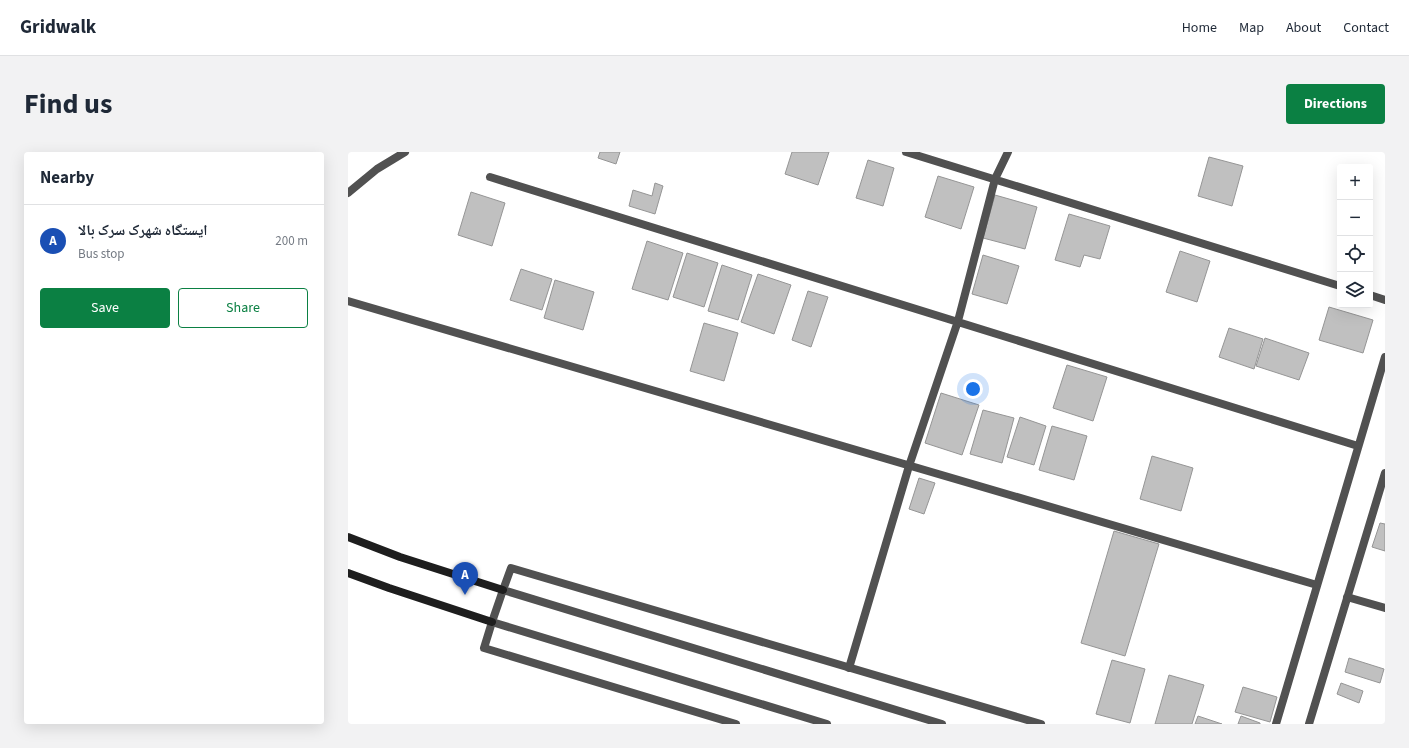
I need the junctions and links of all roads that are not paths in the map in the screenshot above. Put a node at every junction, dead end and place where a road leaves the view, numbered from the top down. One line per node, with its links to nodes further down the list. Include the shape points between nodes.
1 (405, 152): 6 (street, via 377,169)
2 (906, 152): 5 (street)
3 (1008, 152): 5 (street)
4 (490, 177): 11 (street)
5 (995, 179): 7 (street); 11 (street)
6 (348, 193)
7 (1337, 285)
8 (1373, 296): 9 (street)
9 (1385, 300)
10 (348, 301): 14 (street)
11 (958, 321): 13 (street); 14 (street)
12 (1385, 357): 13 (street)
13 (1358, 446): 18 (street)
14 (909, 466): 18 (street); 23 (street)
15 (1385, 473): 20 (street)
16 (348, 537): 19 (main road, via 400,557)
17 (348, 573): 22 (main road)
18 (1317, 585): 28 (street)
19 (503, 590): 22 (street); 23 (street, via 511,568); 26 (street)
20 (1347, 597): 21 (street); 29 (street)
21 (1385, 608)
22 (492, 622): 24 (street, via 484,648); 25 (street)
23 (850, 668): 27 (street)
24 (736, 724)
25 (827, 724)
26 (942, 724)
27 (1041, 724)
28 (1276, 724)
29 (1309, 724)

